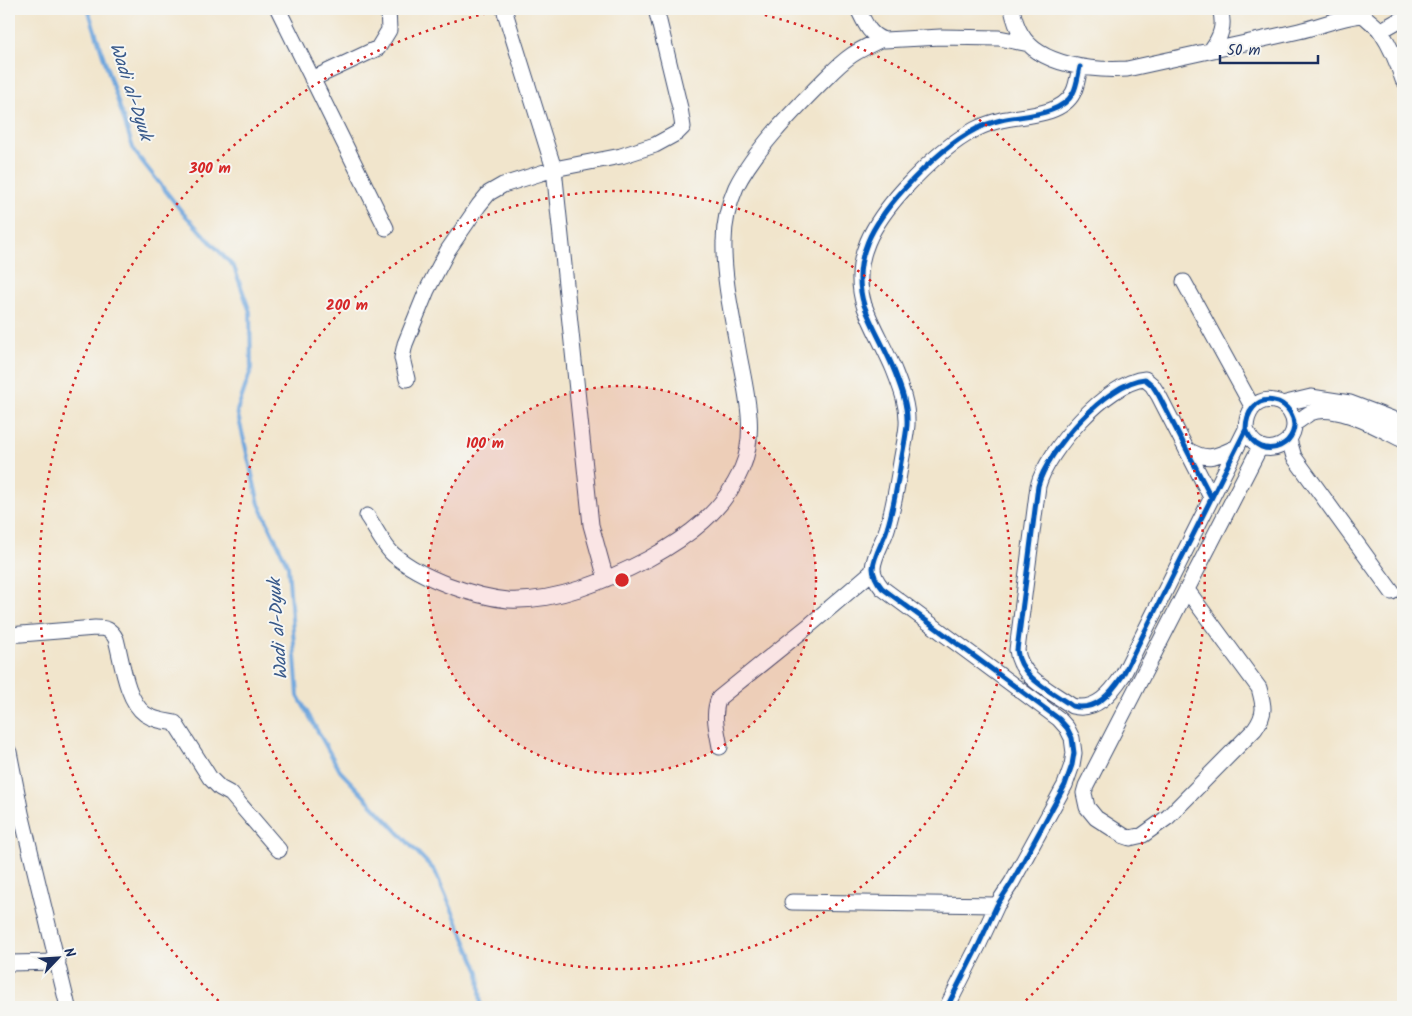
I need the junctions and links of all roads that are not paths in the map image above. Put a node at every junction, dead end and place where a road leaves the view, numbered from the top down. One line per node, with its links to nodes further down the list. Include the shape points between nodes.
1 (278, 9): 16 (street)
2 (388, 9): 16 (street, via 389,30 378,48)
3 (504, 9): 18 (street)
4 (656, 9): 18 (street, via 683,127 662,142 630,153)
5 (858, 9): 11 (street, via 870,31)
6 (1012, 9): 12 (street, via 1015,22)
7 (1360, 12): 10 (street); 13 (street, via 1315,27)
8 (1221, 13): 13 (street); 14 (street, via 1220,36)
9 (1403, 18): 10 (street)
10 (1380, 31): 17 (street, via 1399,65)
11 (882, 39): 12 (street, via 999,38); 35 (street, via 852,55 790,114 743,175 732,198 725,229 724,265 750,429 748,451 736,483 718,508 682,537 644,561)
12 (1029, 44): 15 (street, via 1047,55)
13 (1240, 44): 14 (street)
14 (1211, 50): 15 (street, via 1127,69)
15 (1080, 67): 34 (street, via 1074,92 1063,104 1043,113 1000,120 957,140 904,189 870,234 860,282 864,304 891,362 906,406 894,504)
16 (312, 80): 19 (street)
17 (1403, 80)
18 (554, 169): 21 (street, via 503,185 489,193 479,205 448,250 415,317 402,358); 35 (street, via 591,525)
19 (386, 228)
20 (1184, 282): 23 (street)
21 (407, 379)
22 (1282, 404): 23 (street, via 1266,401); 24 (street, via 1310,396 1357,405); 25 (street, via 1288,409)
23 (1253, 408): 26 (street, via 1246,421)
24 (1403, 423)
25 (1294, 424): 27 (street); 28 (street, via 1311,413 1338,412)
26 (1246, 429): 29 (street); 30 (street, via 1253,443)
27 (1289, 440): 30 (street, via 1276,448); 37 (street, via 1294,457)
28 (1403, 440)
29 (1237, 447): 31 (street, via 1206,458); 32 (street)
30 (1260, 447): 36 (street)
31 (1186, 449): 32 (street); 32 (street, via 1152,385 1145,379 1123,385 1096,405 1047,464 1038,486 1017,650 1018,660 1030,676 1072,706 1100,702 1111,693)
32 (1212, 497)
33 (368, 516): 35 (street, via 393,554 435,580 473,593 506,600 535,599)
34 (873, 571): 39 (street, via 720,698 715,707); 44 (street, via 882,588 1059,719 1072,738 1074,753 1065,786)
35 (606, 579)
36 (1187, 590): 36 (street, via 1084,792 1087,807 1096,818 1130,838 1149,832 1168,816 1262,719 1264,704 1259,688)
37 (1392, 592)
38 (9, 635): 42 (street, via 108,628 116,639 136,705 156,720 175,723 210,778 231,794)
39 (720, 747)
40 (9, 752): 41 (street)
41 (15, 814): 45 (street)
42 (280, 850)
43 (792, 902): 44 (street)
44 (996, 905): 48 (street)
45 (58, 962): 46 (street); 47 (street)
46 (9, 963)
47 (68, 1007)
48 (947, 1007)

